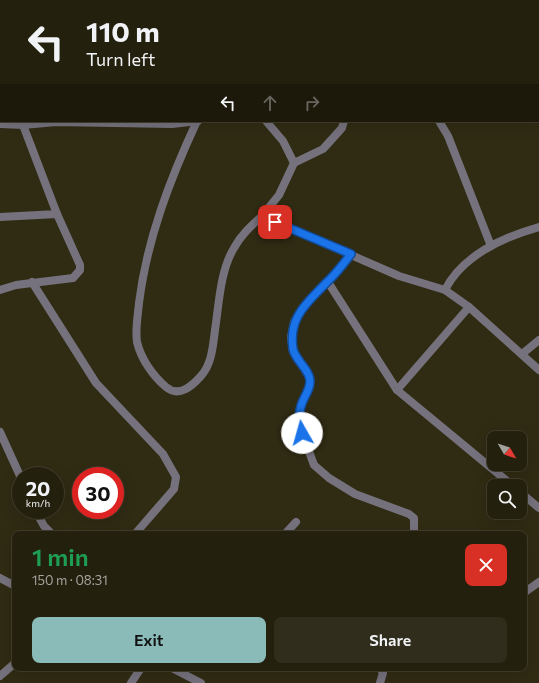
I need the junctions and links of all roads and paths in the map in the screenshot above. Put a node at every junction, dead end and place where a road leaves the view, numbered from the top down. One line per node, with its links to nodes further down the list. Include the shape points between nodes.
1 (47, 122): 9 (street)
2 (94, 122): 3 (street)
3 (189, 122)
4 (198, 122): 12 (street, via 178,163 148,250 136,326 137,342 142,355 156,378 170,390 178,392 186,389 202,375 210,362 225,271 233,249 244,232)
5 (267, 122): 10 (street, via 283,141)
6 (344, 122): 10 (street, via 342,128 323,149)
7 (440, 122): 15 (street, via 448,136)
8 (0, 124): 9 (street)
9 (23, 125): 11 (street)
10 (294, 163): 12 (street, via 279,195)
11 (57, 214): 13 (street); 17 (street, via 80,270 73,278)
12 (262, 216): 16 (street)
13 (0, 217)
14 (539, 226): 15 (street)
15 (490, 246): 20 (street, via 462,266)
16 (351, 254): 18 (street); 20 (street, via 399,276)
17 (32, 282): 19 (street); 34 (street, via 96,383 163,454 176,477 174,489)
18 (328, 282): 25 (street); 36 (street, via 302,307 294,322 291,337 293,352 310,378 310,387 301,404 298,422 303,437 314,465 329,478 354,494 409,514 414,518)
19 (0, 290)
20 (445, 290): 21 (street)
21 (469, 306): 23 (street); 25 (street)
22 (539, 340): 23 (street)
23 (522, 354): 24 (street)
24 (539, 370)
25 (397, 390): 28 (street)
26 (0, 432): 27 (street)
27 (16, 467)
28 (505, 479)
29 (527, 498): 30 (street)
30 (539, 508)
31 (40, 519): 33 (street)
32 (296, 522): 35 (street)
33 (49, 531)
34 (138, 531)
35 (288, 531)
36 (414, 531)
37 (0, 578): 39 (street)
38 (539, 582): 40 (street)
39 (12, 584)
40 (527, 591)
41 (12, 666): 45 (street)
42 (139, 671): 46 (street)
43 (178, 671): 47 (street)
44 (382, 671): 48 (street)
45 (0, 676)
46 (132, 683)
47 (201, 683)
48 (380, 683)

